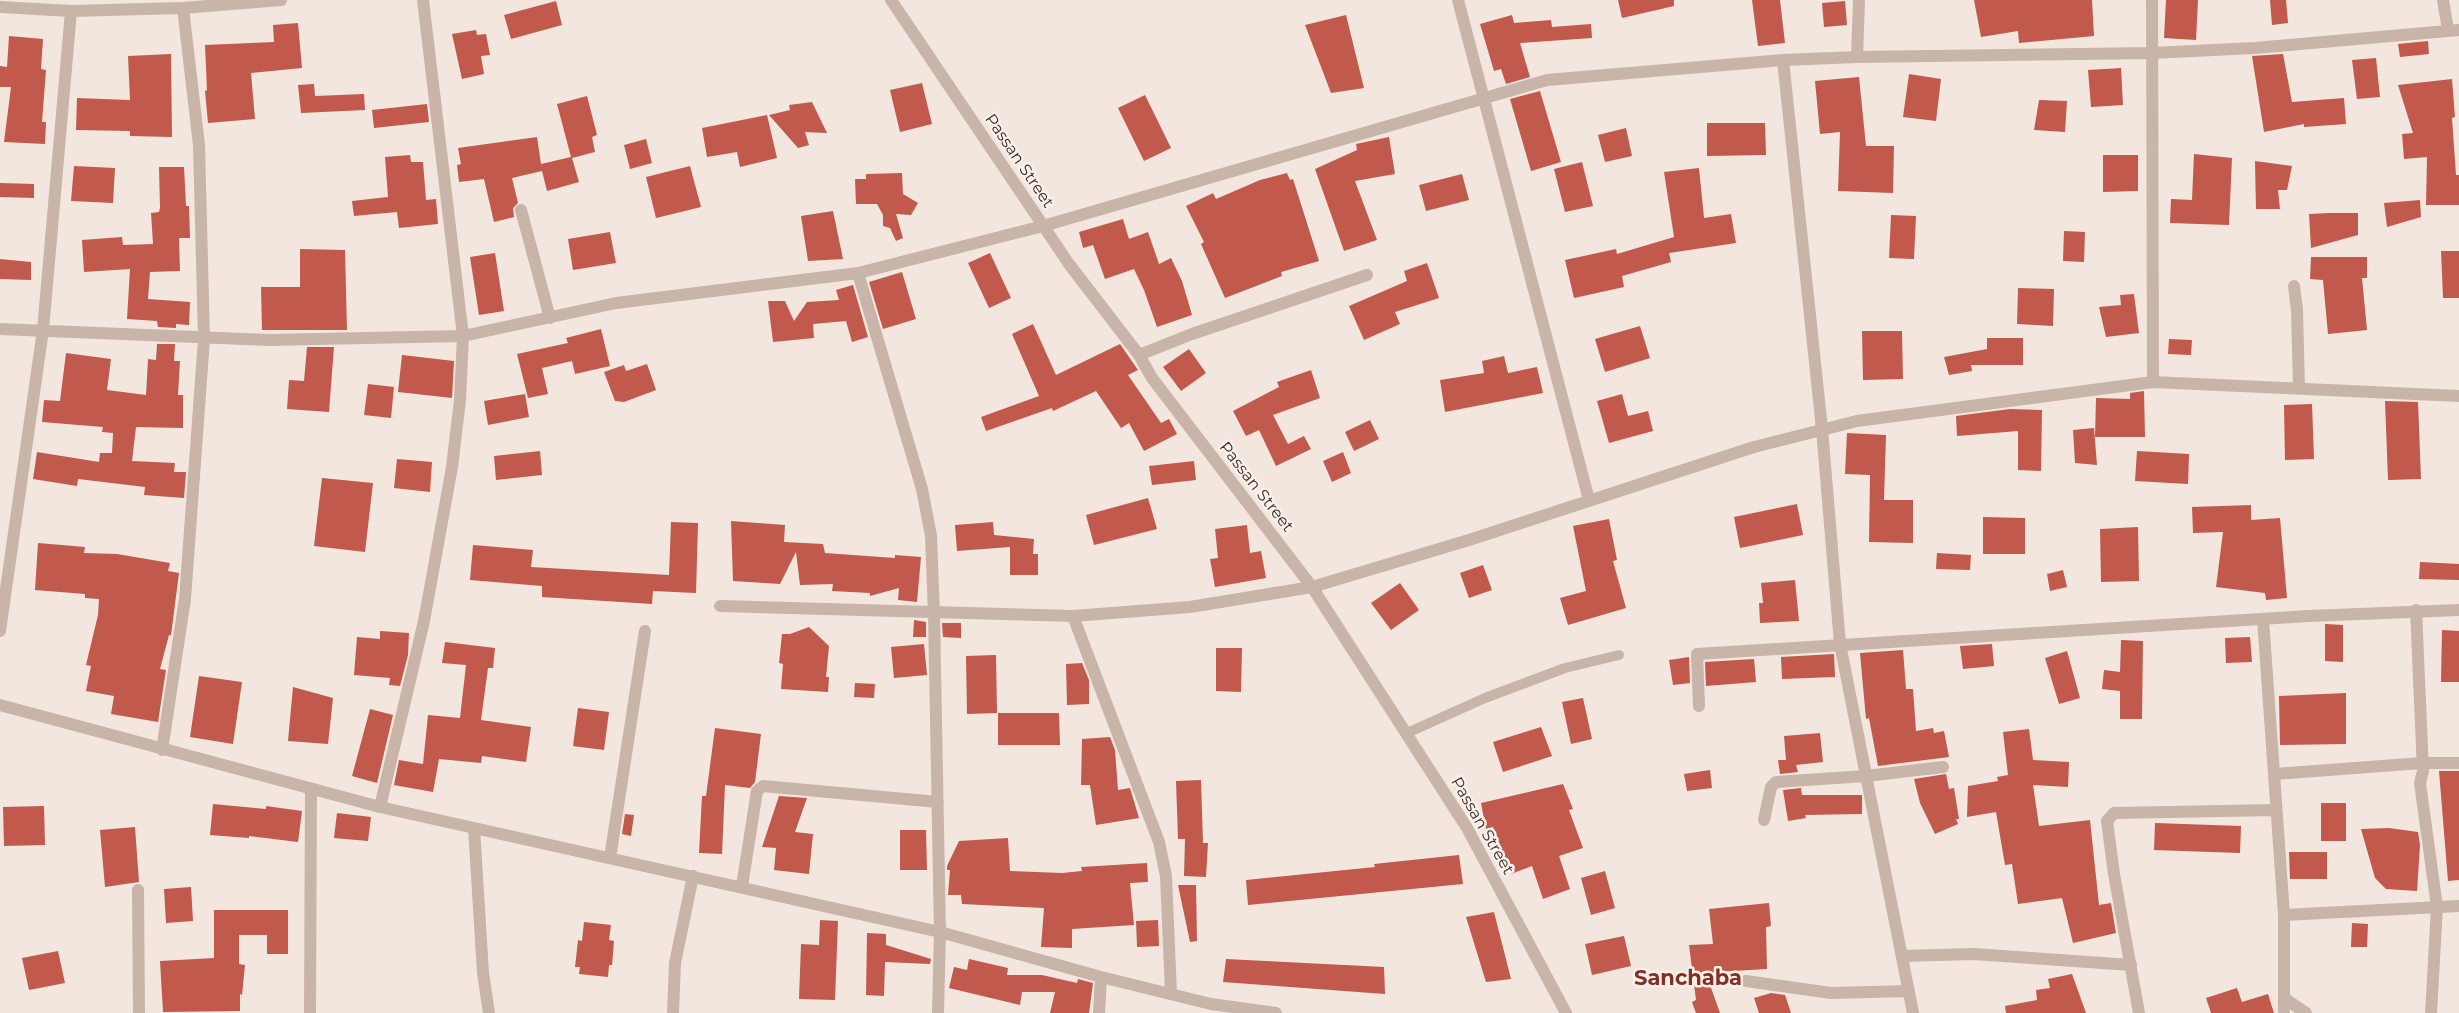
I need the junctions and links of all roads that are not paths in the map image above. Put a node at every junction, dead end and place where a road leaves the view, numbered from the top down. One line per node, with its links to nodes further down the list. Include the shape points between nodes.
1 (281, 0): 10 (street)
2 (423, 0): 25 (street)
3 (892, 0): 18 (street, Passan Street)
4 (1458, 0): 16 (street)
5 (1859, 0): 14 (street)
6 (2152, 0): 13 (street)
7 (2443, 0): 12 (street)
8 (92, 5): 10 (street); 11 (street)
9 (0, 7): 11 (street)
10 (183, 8): 26 (street, via 198,145)
11 (71, 11): 24 (street)
12 (2453, 30): 13 (street)
13 (2152, 54): 14 (street); 28 (street)
14 (1857, 57): 15 (street)
15 (1783, 60): 16 (street, via 1548,80); 31 (street)
16 (1484, 97): 18 (street); 32 (street)
17 (521, 210): 22 (street)
18 (1043, 226): 19 (street); 27 (street, Passan Street)
19 (858, 274): 22 (street, via 616,303); 37 (street, via 922,489 930,536)
20 (1366, 275): 27 (street)
21 (2294, 286): 29 (street)
22 (550, 318): 25 (street)
23 (0, 329): 24 (street)
24 (44, 330): 26 (street); 41 (street)
25 (463, 336): 26 (street); 55 (street, via 452,467 424,621)
26 (204, 339): 47 (street, via 185,599)
27 (1139, 355): 33 (street, Passan Street, via 1152,378)
28 (2153, 382): 29 (street); 31 (street, via 1857,421)
29 (2299, 388): 30 (street)
30 (2459, 396)
31 (1822, 429): 32 (street, via 1754,447); 42 (street)
32 (1589, 500): 33 (street)
33 (1312, 587): 38 (street, via 1190,607); 46 (street, Passan Street)
34 (720, 606): 37 (street)
35 (2416, 610): 36 (street); 39 (street); 48 (street)
36 (2459, 610)
37 (934, 614): 38 (street); 54 (street)
38 (1073, 616): 72 (street, via 1159,842 1166,876)
39 (2263, 619): 42 (street); 51 (street)
40 (645, 630): 59 (street)
41 (0, 631)
42 (1840, 644): 45 (street, via 1698,654); 52 (street)
43 (1620, 655): 46 (lane, via 1565,668 1485,698)
44 (0, 705): 47 (street)
45 (1699, 706)
46 (1407, 733): 82 (street, Passan Street, via 1467,828)
47 (162, 750): 53 (street)
48 (2422, 763): 49 (street); 51 (street); 64 (street, via 2420,783)
49 (2459, 763)
50 (1943, 767): 52 (street)
51 (2275, 774): 56 (street)
52 (1866, 776): 57 (street, via 1776,782); 67 (street)
53 (311, 790): 55 (street); 76 (street)
54 (938, 802): 61 (street, via 763,786 756,791); 66 (street)
55 (380, 807): 58 (street)
56 (2276, 810): 65 (street); 68 (street, via 2114,813 2107,820)
57 (1764, 820)
58 (474, 828): 59 (street); 77 (street, via 483,973)
59 (610, 858): 60 (street)
60 (693, 876): 61 (street); 78 (street, via 675,964)
61 (742, 886): 66 (street)
62 (138, 890): 75 (street)
63 (2459, 906): 64 (street)
64 (2437, 907): 65 (street); 87 (street)
65 (2284, 915): 73 (street)
66 (940, 932): 69 (street); 79 (street)
67 (1902, 956): 68 (street, via 1974,954); 71 (street)
68 (2131, 966): 84 (street)
69 (1101, 977): 72 (street); 80 (street)
70 (1746, 981): 71 (street, via 1831,993)
71 (1908, 991): 83 (street)
72 (1172, 993): 74 (street)
73 (2284, 998): 85 (street); 86 (street)
74 (1210, 1009): 81 (street)
75 (139, 1013)
76 (310, 1013)
77 (489, 1013)
78 (673, 1013)
79 (938, 1013)
80 (1099, 1013)
81 (1276, 1013)
82 (1566, 1013)
83 (1913, 1013)
84 (2139, 1013)
85 (2284, 1013)
86 (2306, 1013)
87 (2431, 1013)

